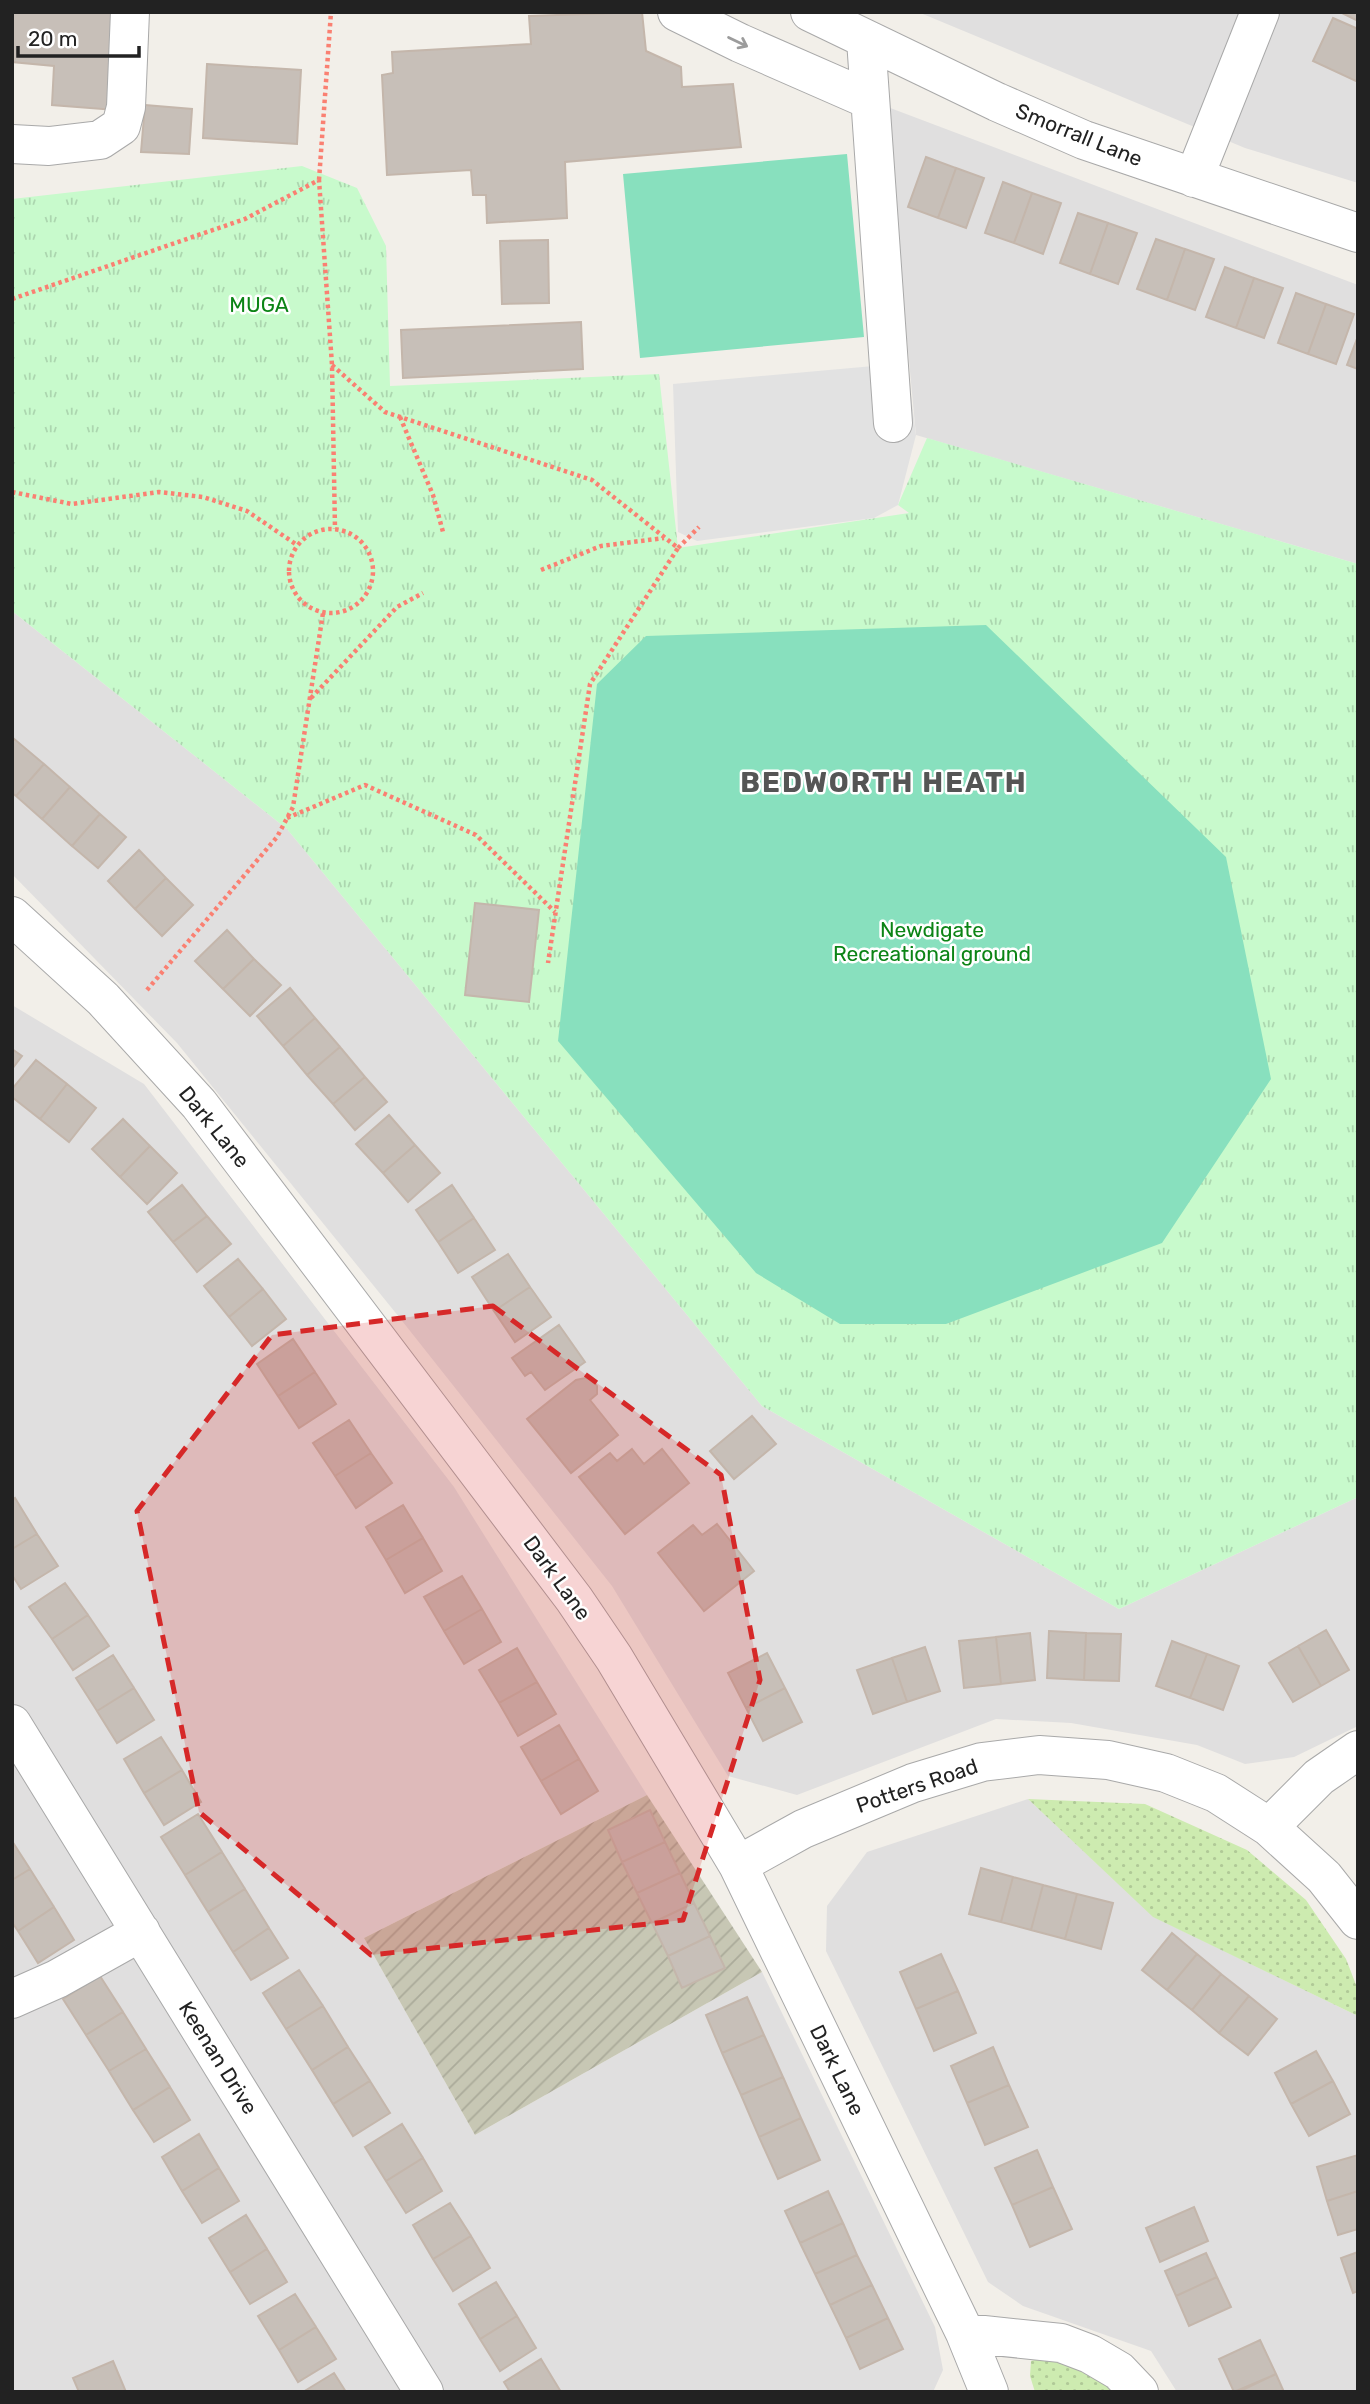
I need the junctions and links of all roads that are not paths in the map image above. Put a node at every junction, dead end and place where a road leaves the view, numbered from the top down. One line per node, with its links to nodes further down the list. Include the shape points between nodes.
1 (130, 12): 7 (street, via 126,107 121,125 100,140 50,146)
2 (677, 12): 6 (street, one-way to 6)
3 (810, 12): 5 (street, Smorrall Lane)
4 (1260, 12): 8 (street)
5 (866, 40): 6 (street); 8 (street, Smorrall Lane, via 1084,140)
6 (870, 100): 10 (street)
7 (12, 144)
8 (1194, 178): 9 (street, Smorrall Lane)
9 (1358, 233)
10 (893, 424)
11 (12, 916): 15 (street, Dark Lane, via 103,999 199,1104 574,1599)
12 (12, 1724): 17 (street, Keenan Drive)
13 (1358, 1750): 14 (street, via 1319,1777)
14 (1269, 1827): 15 (street, Potters Road, via 1216,1793 1166,1773 1108,1760 1039,1755 982,1762 913,1783 803,1829); 16 (street, Potters Road, via 1324,1877)
15 (738, 1865): 19 (street, Dark Lane)
16 (1358, 1920)
17 (141, 1932): 18 (street); 20 (street, Keenan Drive)
18 (12, 1999)
19 (965, 2333): 21 (street, Dark Lane); 22 (street, via 1061,2343 1119,2371)
20 (424, 2392)
21 (989, 2392)
22 (1139, 2392)

